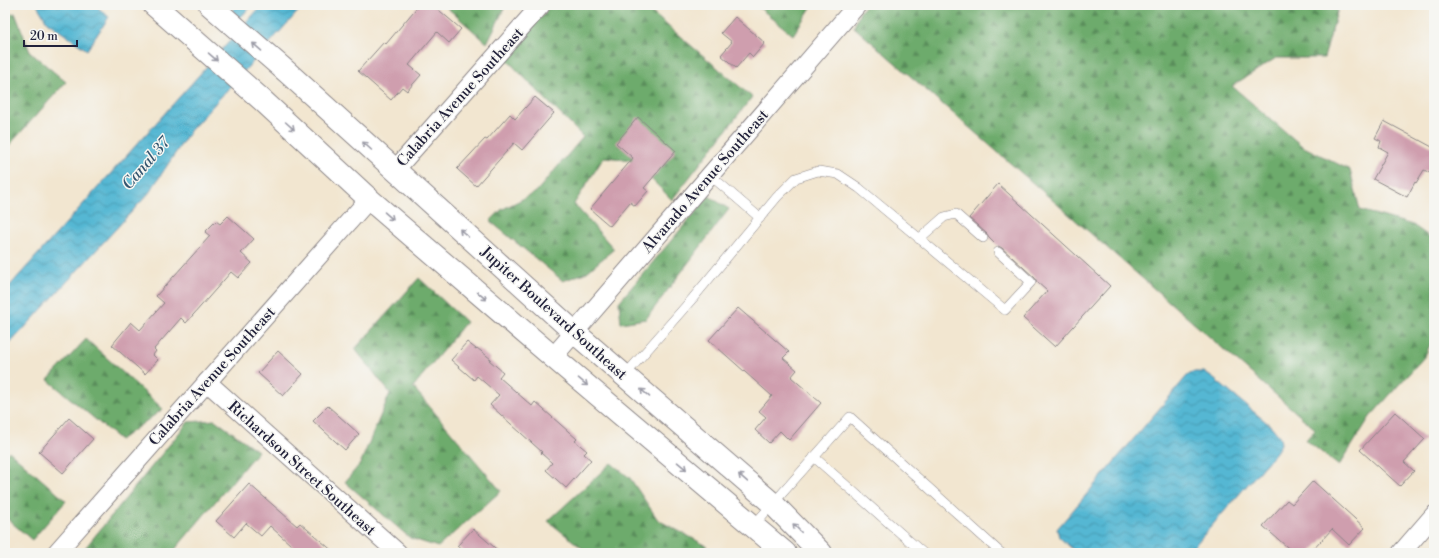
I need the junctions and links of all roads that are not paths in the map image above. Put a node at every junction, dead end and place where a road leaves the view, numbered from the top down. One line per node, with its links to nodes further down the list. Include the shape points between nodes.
1 (154, 5): 7 (street, Jupiter Boulevard Southeast, one-way to 7)
2 (210, 5): 5 (street, Jupiter Boulevard Southeast, one-way to 2)
3 (541, 5): 5 (street, Calabria Avenue Southeast)
4 (857, 5): 6 (street, Alvarado Avenue Southeast)
5 (395, 170): 12 (street, Jupiter Boulevard Southeast, one-way to 5)
6 (710, 176): 8 (lane); 12 (street, Alvarado Avenue Southeast)
7 (369, 199): 13 (street, Jupiter Boulevard Southeast, one-way to 13); 15 (street, Calabria Avenue Southeast)
8 (760, 218): 10 (lane, via 796,178 818,171 838,174); 14 (lane)
9 (983, 238): 10 (lane, via 956,214 944,217)
10 (919, 239): 11 (lane, via 1005,310 1031,282)
11 (998, 252)
12 (574, 332): 13 (street, Alvarado Avenue Southeast); 14 (street, Jupiter Boulevard Southeast)
13 (553, 357): 19 (street, Jupiter Boulevard Southeast, one-way to 19)
14 (625, 376): 17 (street, Jupiter Boulevard Southeast, one-way to 14)
15 (207, 382): 20 (street, Calabria Avenue Southeast); 21 (street, Richardson Street Southeast)
16 (814, 457): 17 (lane); 24 (lane); 25 (lane, via 850,417)
17 (773, 504): 19 (lane); 23 (street, Jupiter Boulevard Southeast, one-way to 17)
18 (1434, 516): 26 (street)
19 (753, 526): 22 (street, Jupiter Boulevard Southeast)
20 (56, 553)
21 (398, 553)
22 (785, 553)
23 (821, 553)
24 (923, 553)
25 (1001, 553)
26 (1401, 553)

